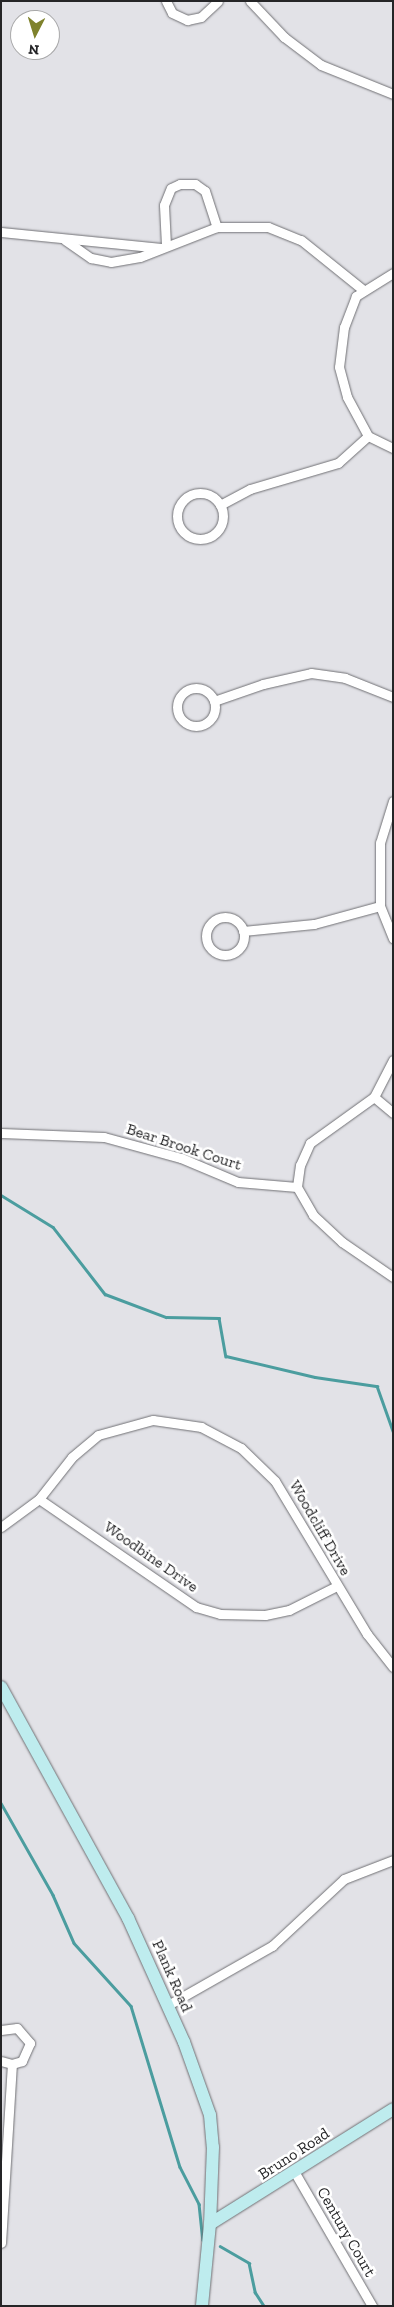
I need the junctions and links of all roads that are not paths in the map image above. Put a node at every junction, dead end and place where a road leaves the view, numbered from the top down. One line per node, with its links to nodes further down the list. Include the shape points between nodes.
1 (166, 1): 2 (street, via 172,13 187,20 202,17)
2 (218, 1)
3 (250, 1): 4 (street, via 284,37 321,65)
4 (393, 94)
5 (217, 227): 8 (street); 8 (street, via 206,191 195,184 180,184 172,188 164,204); 10 (street, via 254,225 292,235)
6 (1, 232): 7 (street)
7 (65, 240): 8 (street, via 126,241); 8 (street, via 99,261 128,260)
8 (164, 246)
9 (393, 273): 10 (street)
10 (362, 289): 11 (street, via 344,327 339,367 347,397)
11 (368, 436): 12 (street); 13 (street, via 338,464 250,488)
12 (393, 448)
13 (220, 505): 13 (street, via 208,495 188,496 178,509 178,524 190,537 207,538 222,522)
14 (393, 697): 15 (street, via 345,678 311,673 263,684)
15 (214, 701): 15 (street, via 214,712 203,724 187,723 177,710 181,695 194,688 204,690)
16 (393, 801): 17 (street, via 380,843)
17 (380, 906): 18 (street, via 314,924); 19 (street)
18 (243, 931): 18 (street, via 240,947 226,954 211,948 206,939 210,924 224,917 234,919)
19 (393, 938)
20 (393, 1060): 21 (street)
21 (374, 1097): 22 (street); 24 (street, via 310,1143 300,1164)
22 (393, 1113)
23 (1, 1133): 24 (street, Bear Brook Court, via 111,1139 181,1158 238,1182)
24 (297, 1187): 25 (street, via 313,1215 342,1242)
25 (393, 1277)
26 (39, 1499): 27 (street, Woodcliff Drive); 28 (street, Woodbine Drive, via 196,1607 220,1614 265,1615 289,1610); 28 (street, Woodcliff Drive, via 85,1444 113,1428 153,1420 201,1427 241,1448 276,1481)
27 (1, 1527)
28 (337, 1586): 29 (street, Woodcliff Drive)
29 (393, 1667)
30 (1, 1687): 32 (street, Plank Road, via 128,1918)
31 (393, 1860): 32 (street, via 344,1879 272,1946)
32 (168, 2005): 38 (street, Plank Road, via 210,2115 214,2148)
33 (1, 2030): 35 (street, via 17,2028 28,2038 28,2053)
34 (1, 2061): 35 (street)
35 (12, 2064): 39 (street)
36 (393, 2109): 37 (street, Bruno Road)
37 (295, 2173): 38 (street, Bruno Road); 41 (street, Century Court)
38 (210, 2224): 40 (street, Plank Road)
39 (1, 2243)
40 (202, 2306)
41 (372, 2306)

